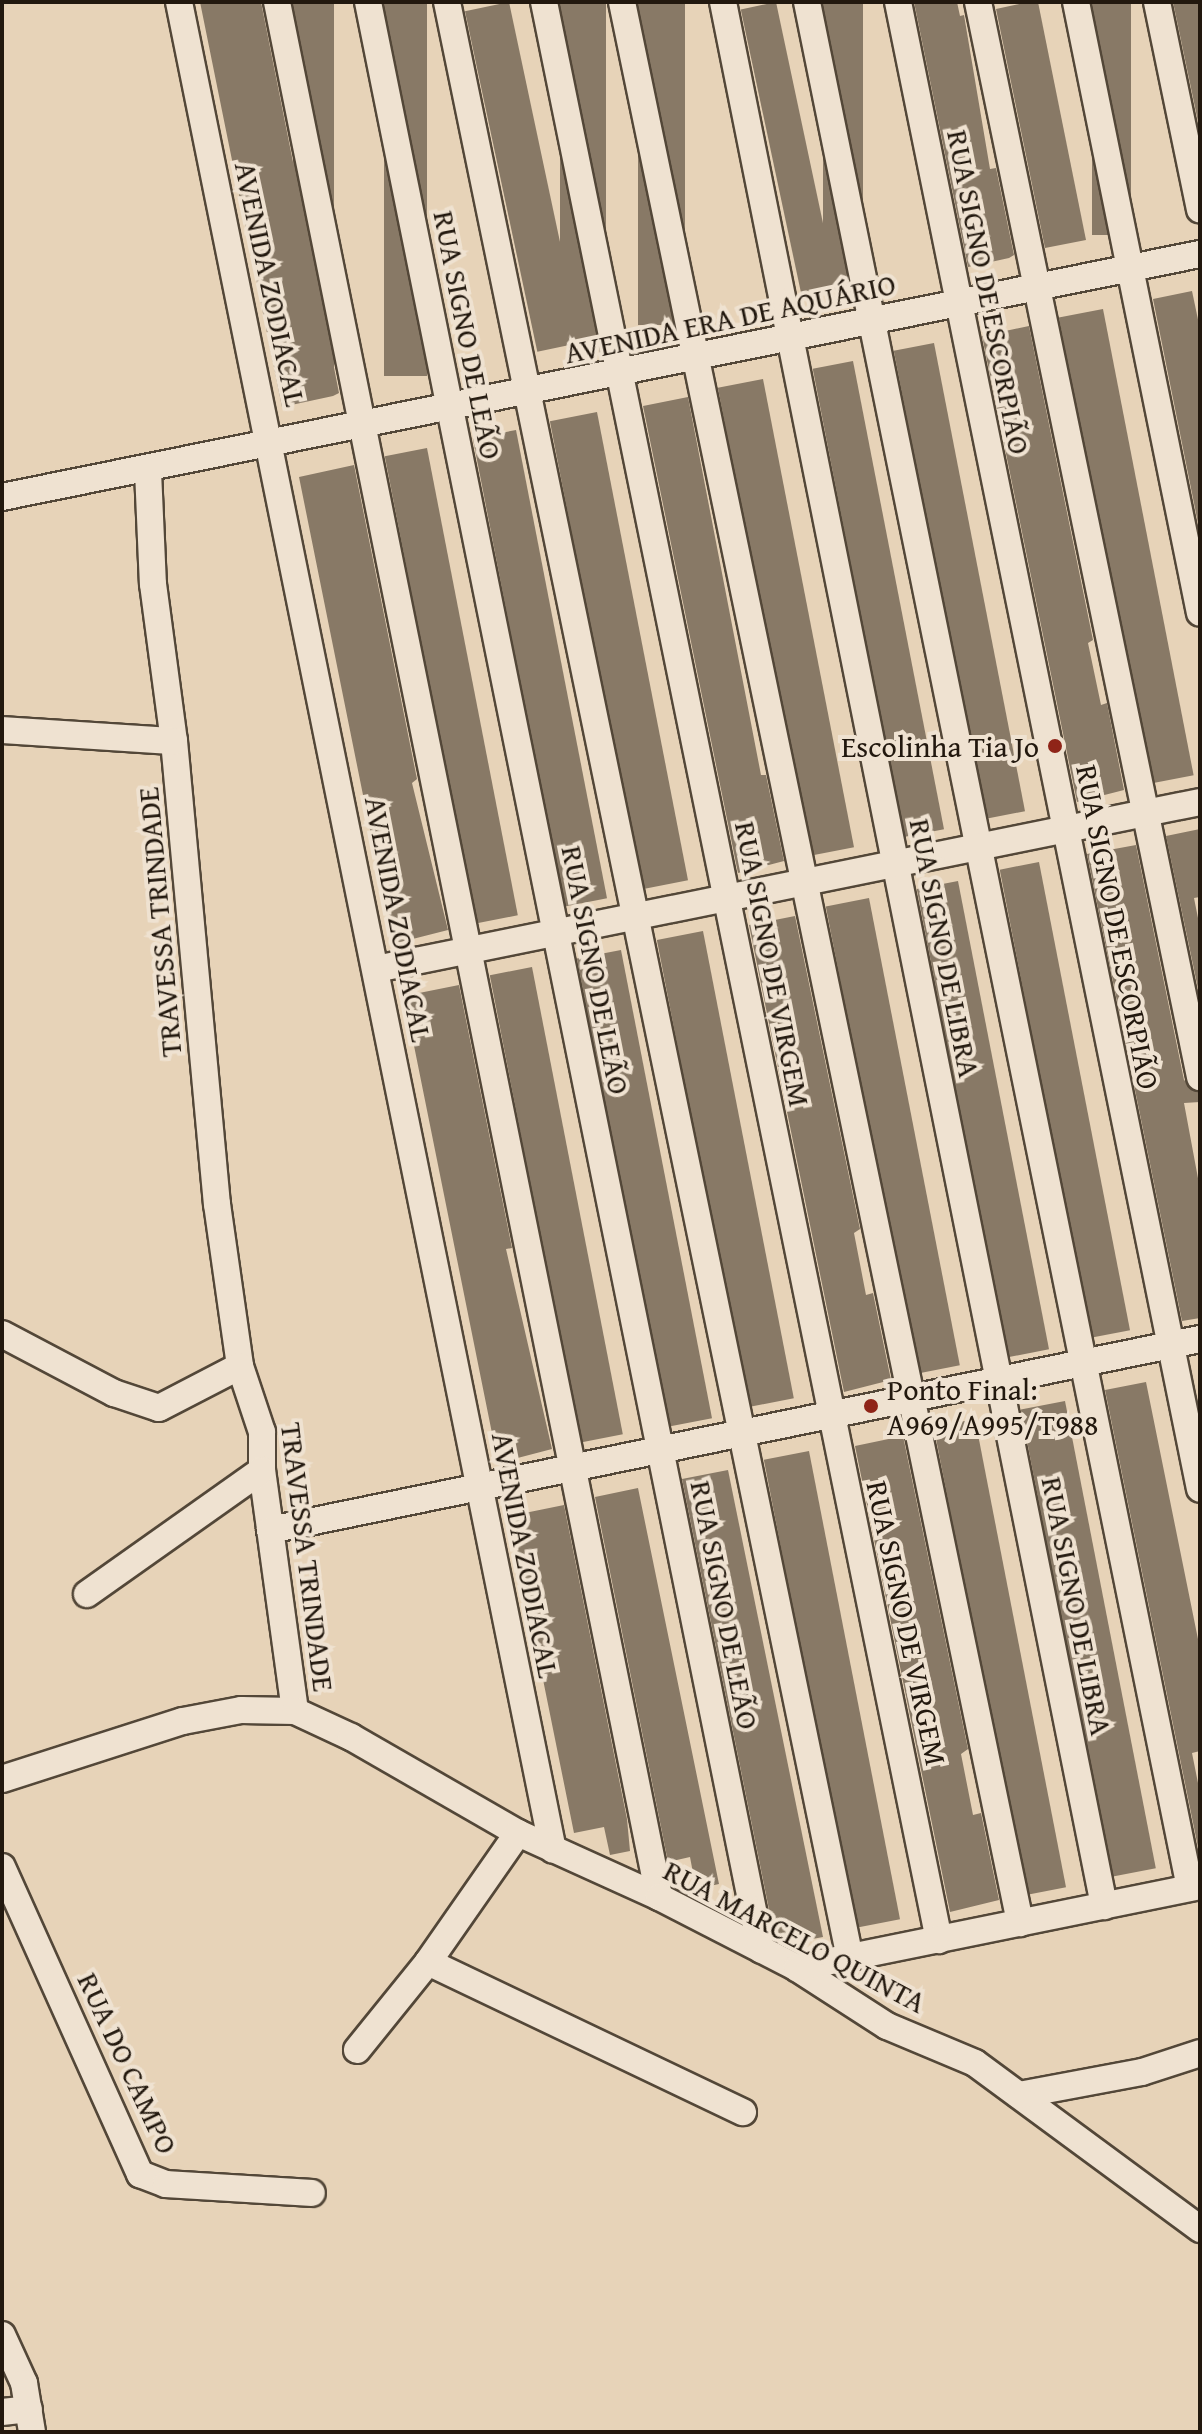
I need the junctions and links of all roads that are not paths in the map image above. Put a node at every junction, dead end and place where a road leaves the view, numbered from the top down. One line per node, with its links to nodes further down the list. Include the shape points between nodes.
1 (179, 2): 25 (street, AVENIDA ZODIACAL)
2 (277, 2): 24 (street)
3 (368, 2): 23 (street, RUA SIGNO DE LEÃO)
4 (447, 2): 22 (street)
5 (544, 2): 21 (street, RUA SIGNO DE VIRGEM)
6 (622, 2): 20 (street)
7 (723, 2): 19 (street, RUA SIGNO DE LIBRA)
8 (807, 2): 18 (street)
9 (898, 2): 17 (street, RUA SIGNO DE ESCORPIÃO)
10 (978, 2): 16 (street)
11 (1076, 2): 15 (street)
12 (1157, 2): 13 (street)
13 (1200, 210)
14 (1200, 254): 15 (street, AVENIDA ERA DE AQUÁRIO)
15 (1130, 268): 16 (street, AVENIDA ERA DE AQUÁRIO); 28 (street)
16 (1037, 287): 17 (street, AVENIDA ERA DE AQUÁRIO); 32 (street)
17 (959, 304): 18 (street, AVENIDA ERA DE AQUÁRIO); 33 (street, RUA SIGNO DE ESCORPIÃO)
18 (872, 322): 19 (street, AVENIDA ERA DE AQUÁRIO); 34 (street)
19 (791, 339): 20 (street, AVENIDA ERA DE AQUÁRIO); 35 (street, RUA SIGNO DE LIBRA)
20 (696, 358): 21 (street, AVENIDA ERA DE AQUÁRIO); 36 (street)
21 (620, 374): 22 (street, AVENIDA ERA DE AQUÁRIO); 37 (street, RUA SIGNO DE VIRGEM)
22 (527, 393): 23 (street, AVENIDA ERA DE AQUÁRIO); 38 (street)
23 (450, 409): 24 (street, AVENIDA ERA DE AQUÁRIO); 39 (street, RUA SIGNO DE LEÃO)
24 (363, 427): 25 (street, AVENIDA ERA DE AQUÁRIO); 40 (street)
25 (272, 446): 26 (street, AVENIDA ERA DE AQUÁRIO); 41 (street, AVENIDA ZODIACAL)
26 (148, 471): 27 (street, AVENIDA ERA DE AQUÁRIO); 30 (street, TRAVESSA TRINDADE, via 153,584)
27 (2, 497)
28 (1200, 613)
29 (2, 730): 30 (street)
30 (174, 741): 47 (street, TRAVESSA TRINDADE, via 217,1204)
31 (1200, 802): 32 (street)
32 (1146, 813): 33 (street); 42 (street)
33 (1066, 829): 34 (street); 45 (street, RUA SIGNO DE ESCORPIÃO)
34 (979, 846): 35 (street); 46 (street)
35 (896, 863): 36 (street); 48 (street, RUA SIGNO DE LIBRA)
36 (804, 882): 37 (street); 49 (street)
37 (727, 898): 38 (street); 50 (street, RUA SIGNO DE VIRGEM)
38 (635, 916): 39 (street); 51 (street)
39 (556, 933): 40 (street); 52 (street, RUA SIGNO DE LEÃO)
40 (469, 950): 41 (street); 53 (street)
41 (376, 969): 55 (street, AVENIDA ZODIACAL)
42 (1200, 1077)
43 (2, 1334): 47 (street, via 114,1393 159,1408)
44 (1200, 1339): 45 (street)
45 (1171, 1345): 46 (street); 56 (street, RUA SIGNO DE ESCORPIÃO)
46 (1084, 1363): 48 (street); 64 (street)
47 (240, 1366): 54 (street, TRAVESSA TRINDADE, via 255,1400)
48 (999, 1380): 49 (street); 66 (street, RUA SIGNO DE LIBRA)
49 (911, 1398): 50 (street); 67 (street)
50 (832, 1415): 51 (street); 68 (street, RUA SIGNO DE VIRGEM)
51 (742, 1433): 52 (street); 70 (street)
52 (661, 1450): 53 (street); 69 (street, RUA SIGNO DE LEÃO)
53 (573, 1468): 55 (street); 65 (street)
54 (262, 1470): 57 (street, TRAVESSA TRINDADE); 58 (street)
55 (480, 1487): 57 (street); 62 (street, AVENIDA ZODIACAL)
56 (1200, 1489)
57 (270, 1530): 59 (street, TRAVESSA TRINDADE)
58 (87, 1594)
59 (295, 1711): 60 (street, via 241,1710 183,1721); 61 (street, RUA MARCELO QUINTA)
60 (2, 1779)
61 (518, 1833): 62 (street, RUA MARCELO QUINTA); 71 (street)
62 (553, 1850): 65 (street, RUA MARCELO QUINTA)
63 (2, 1867): 77 (street, RUA DO CAMPO, via 140,2174 166,2184)
64 (1195, 1887): 66 (street)
65 (659, 1897): 69 (street, RUA MARCELO QUINTA)
66 (1104, 1906): 67 (street)
67 (1020, 1923): 68 (street)
68 (939, 1940): 70 (street)
69 (761, 1950): 72 (street, RUA MARCELO QUINTA)
70 (850, 1958): 72 (street)
71 (428, 1962): 73 (street); 76 (street)
72 (797, 1968): 75 (street, RUA MARCELO QUINTA, via 887,2026 975,2063)
73 (357, 2050)
74 (1200, 2053): 75 (street, via 1142,2072)
75 (1019, 2095): 78 (street, RUA MARCELO QUINTA)
76 (743, 2112)
77 (312, 2193)
78 (1194, 2218)
79 (2, 2335): 81 (street, via 13,2350)
80 (2, 2412): 81 (street)
81 (31, 2420)

